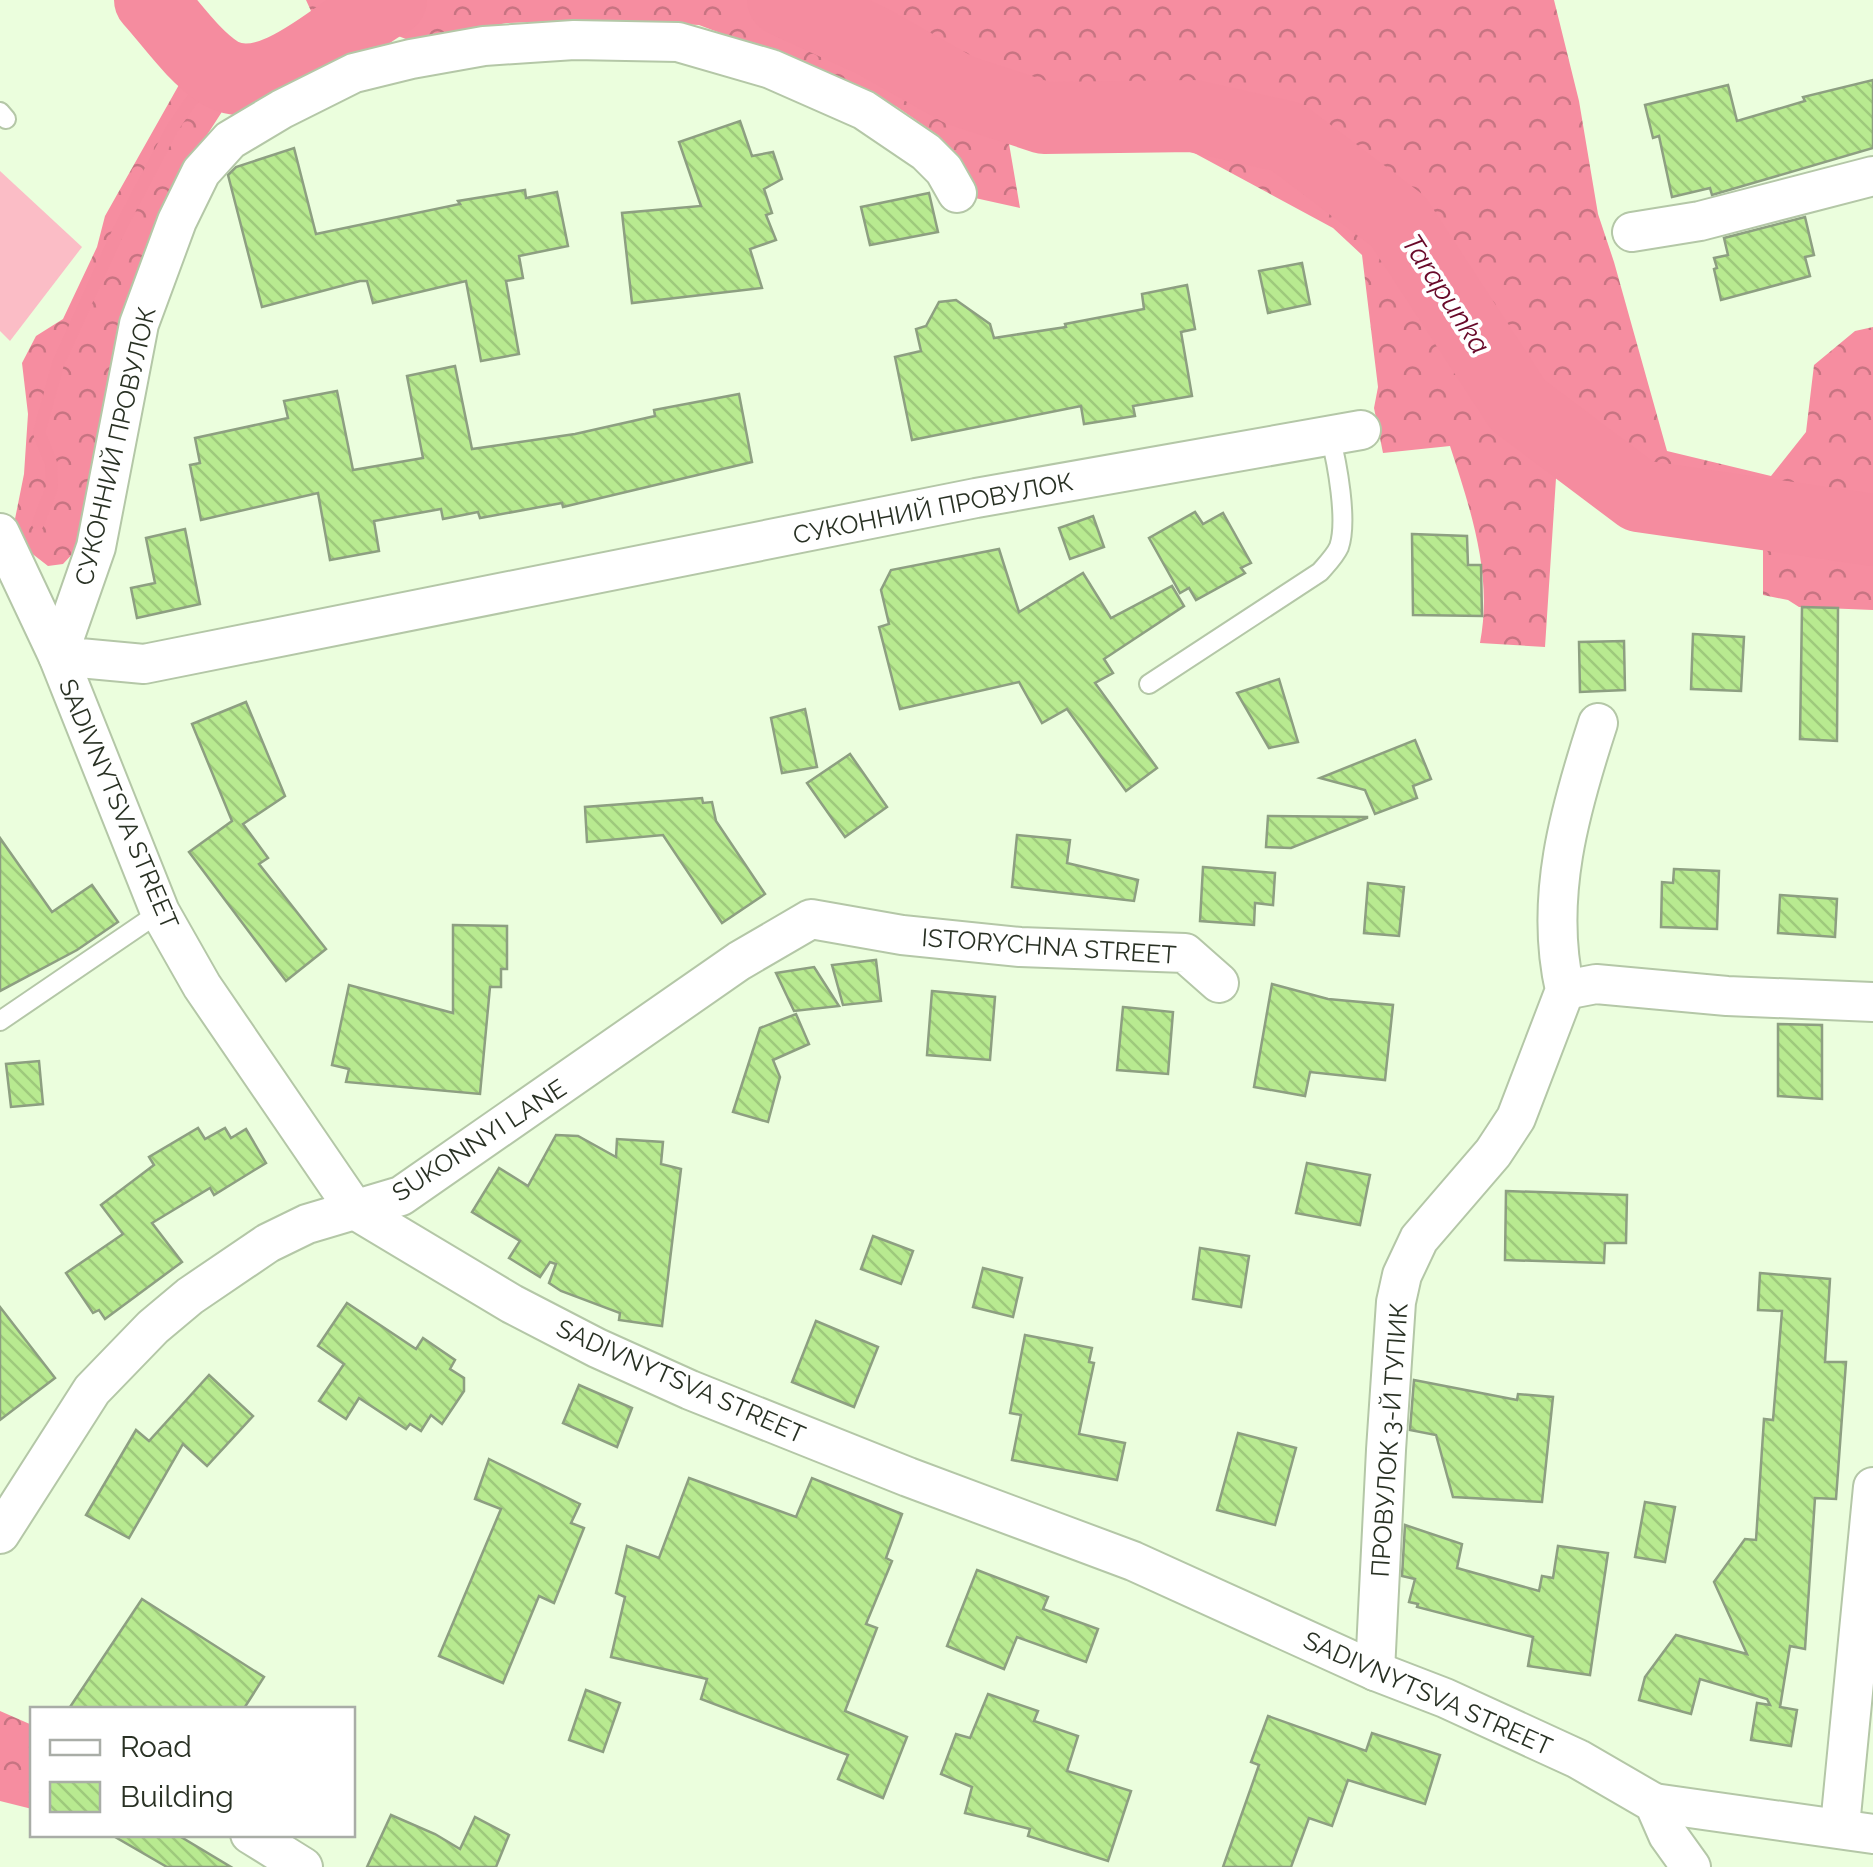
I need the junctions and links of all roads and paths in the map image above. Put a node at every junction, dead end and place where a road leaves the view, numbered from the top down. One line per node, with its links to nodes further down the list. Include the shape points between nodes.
1 (1873, 176): 3 (street)
2 (958, 193): 6 (street, СУКОННИЙ ПРОВУЛОК, via 926,152 864,110 771,69 678,42 574,40 466,49 354,73 282,110 230,140 201,172 177,222 139,324 96,547)
3 (1632, 232)
4 (1345, 433): 6 (street, СУКОННИЙ ПРОВУЛОК, via 976,498 144,664); 7 (lane, via 1336,456 1338,551 1320,572)
5 (0, 533): 6 (street, SADIVNYTSVA STREET)
6 (58, 656): 9 (street, SADIVNYTSVA STREET)
7 (1149, 684)
8 (1598, 723): 12 (street, ПРОВУЛОК 3-Й ТУПИК, via 1571,806 1557,893)
9 (160, 912): 14 (lane); 15 (street, SADIVNYTSVA STREET, via 202,986)
10 (811, 918): 11 (street, ISTORYCHNA STREET, via 1020,948 1184,953); 15 (street, SUKONNYI LANE, via 401,1196)
11 (1218, 983)
12 (1566, 990): 13 (street, via 1596,984); 18 (street, ПРОВУЛОК 3-Й ТУПИК, via 1516,1118 1419,1239 1402,1275)
13 (1873, 1002)
14 (0, 1021)
15 (355, 1210): 17 (street, SUKONNYI LANE, via 268,1243 153,1327 92,1390); 18 (street, SADIVNYTSVA STREET, via 597,1348 908,1477 1133,1561)
16 (1873, 1487): 20 (street)
17 (0, 1534)
18 (1375, 1671): 19 (street, SADIVNYTSVA STREET, via 1578,1759)
19 (1654, 1802): 20 (street); 23 (street)
20 (1856, 1830)
21 (255, 1837): 22 (street)
22 (303, 1867)
23 (1691, 1867)

